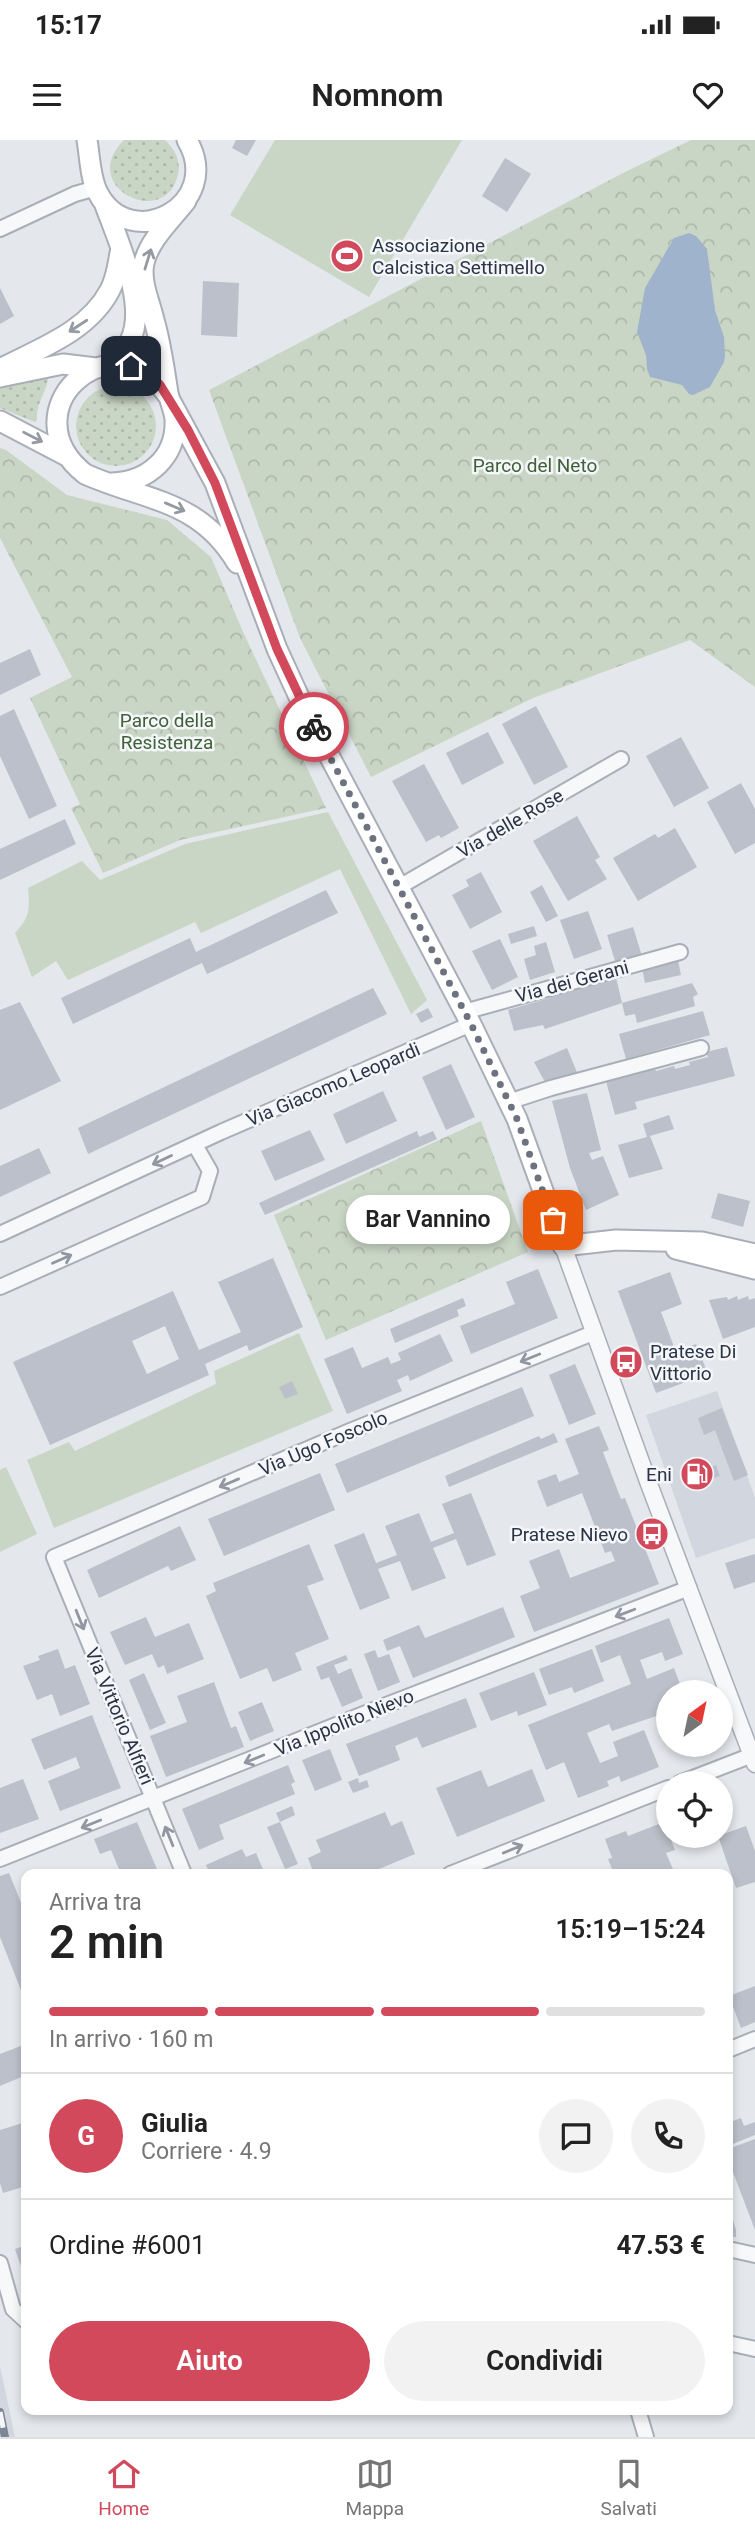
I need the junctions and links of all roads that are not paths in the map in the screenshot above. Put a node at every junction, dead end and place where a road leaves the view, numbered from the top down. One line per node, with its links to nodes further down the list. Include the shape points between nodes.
1 (87, 140): 4 (main road)
2 (101, 140): 4 (main road, via 95,152)
3 (188, 140): 5 (main road, via 196,178)
4 (98, 187): 5 (main road, via 124,217 146,221 161,219); 6 (street); 7 (main road)
5 (186, 201): 11 (main road, one-way to 5, via 144,264 151,247)
6 (0, 229)
7 (121, 247): 8 (main road, via 136,322 129,342); 9 (main road, one-way to 9, via 111,288 95,313 82,325)
8 (102, 366): 10 (main road, via 63,364); 11 (main road, via 120,364 142,371); 13 (main road, via 76,380 62,398 56,421)
9 (0, 369)
10 (0, 377)
11 (170, 399): 14 (main road, via 175,432 164,459 140,478); 15 (main road, via 215,483)
12 (0, 421): 13 (main road, one-way to 13)
13 (65, 455): 14 (main road, via 85,474)
14 (111, 483): 15 (main road, one-way to 15, via 192,515 226,547)
15 (254, 591): 17 (main road, via 305,710)
16 (621, 759): 17 (street, Via delle Rose)
17 (399, 887): 19 (main road)
18 (680, 952): 19 (street, Via dei Gerani)
19 (468, 1018): 21 (main road); 22 (street, Via Giacomo Leopardi)
20 (701, 1048): 21 (street)
21 (509, 1102): 25 (main road)
22 (195, 1145): 23 (street, Via Giacomo Leopardi, one-way to 23); 28 (street, one-way to 22, via 202,1197 210,1171)
23 (0, 1234)
24 (655, 1240): 25 (main road); 26 (main road, via 702,1242); 27 (main road)
25 (563, 1246): 29 (street)
26 (755, 1254)
27 (755, 1269)
28 (0, 1287)
29 (593, 1333): 30 (street, Via Ugo Foscolo, one-way to 30); 31 (street)
30 (54, 1557): 35 (street, Via Vittorio Alfieri, one-way to 35)
31 (689, 1588): 32 (street); 35 (street, Via Ippolito Nievo, one-way to 35)
32 (754, 1758): 33 (street)
33 (716, 1771)
34 (656, 1793): 38 (street, one-way to 34)
35 (154, 1799): 36 (street, Via Ippolito Nievo, one-way to 36); 37 (street, Via Vittorio Alfieri, one-way to 35)
36 (0, 1859)
37 (182, 1869)
38 (463, 1869)
39 (755, 2039): 40 (street)
40 (733, 2048)
41 (733, 2250): 42 (street)
42 (755, 2255)
43 (0, 2263): 44 (street, via 13,2309)
44 (21, 2316)
45 (733, 2344): 46 (street)
46 (755, 2348)
47 (639, 2415): 48 (street)
48 (646, 2437)

